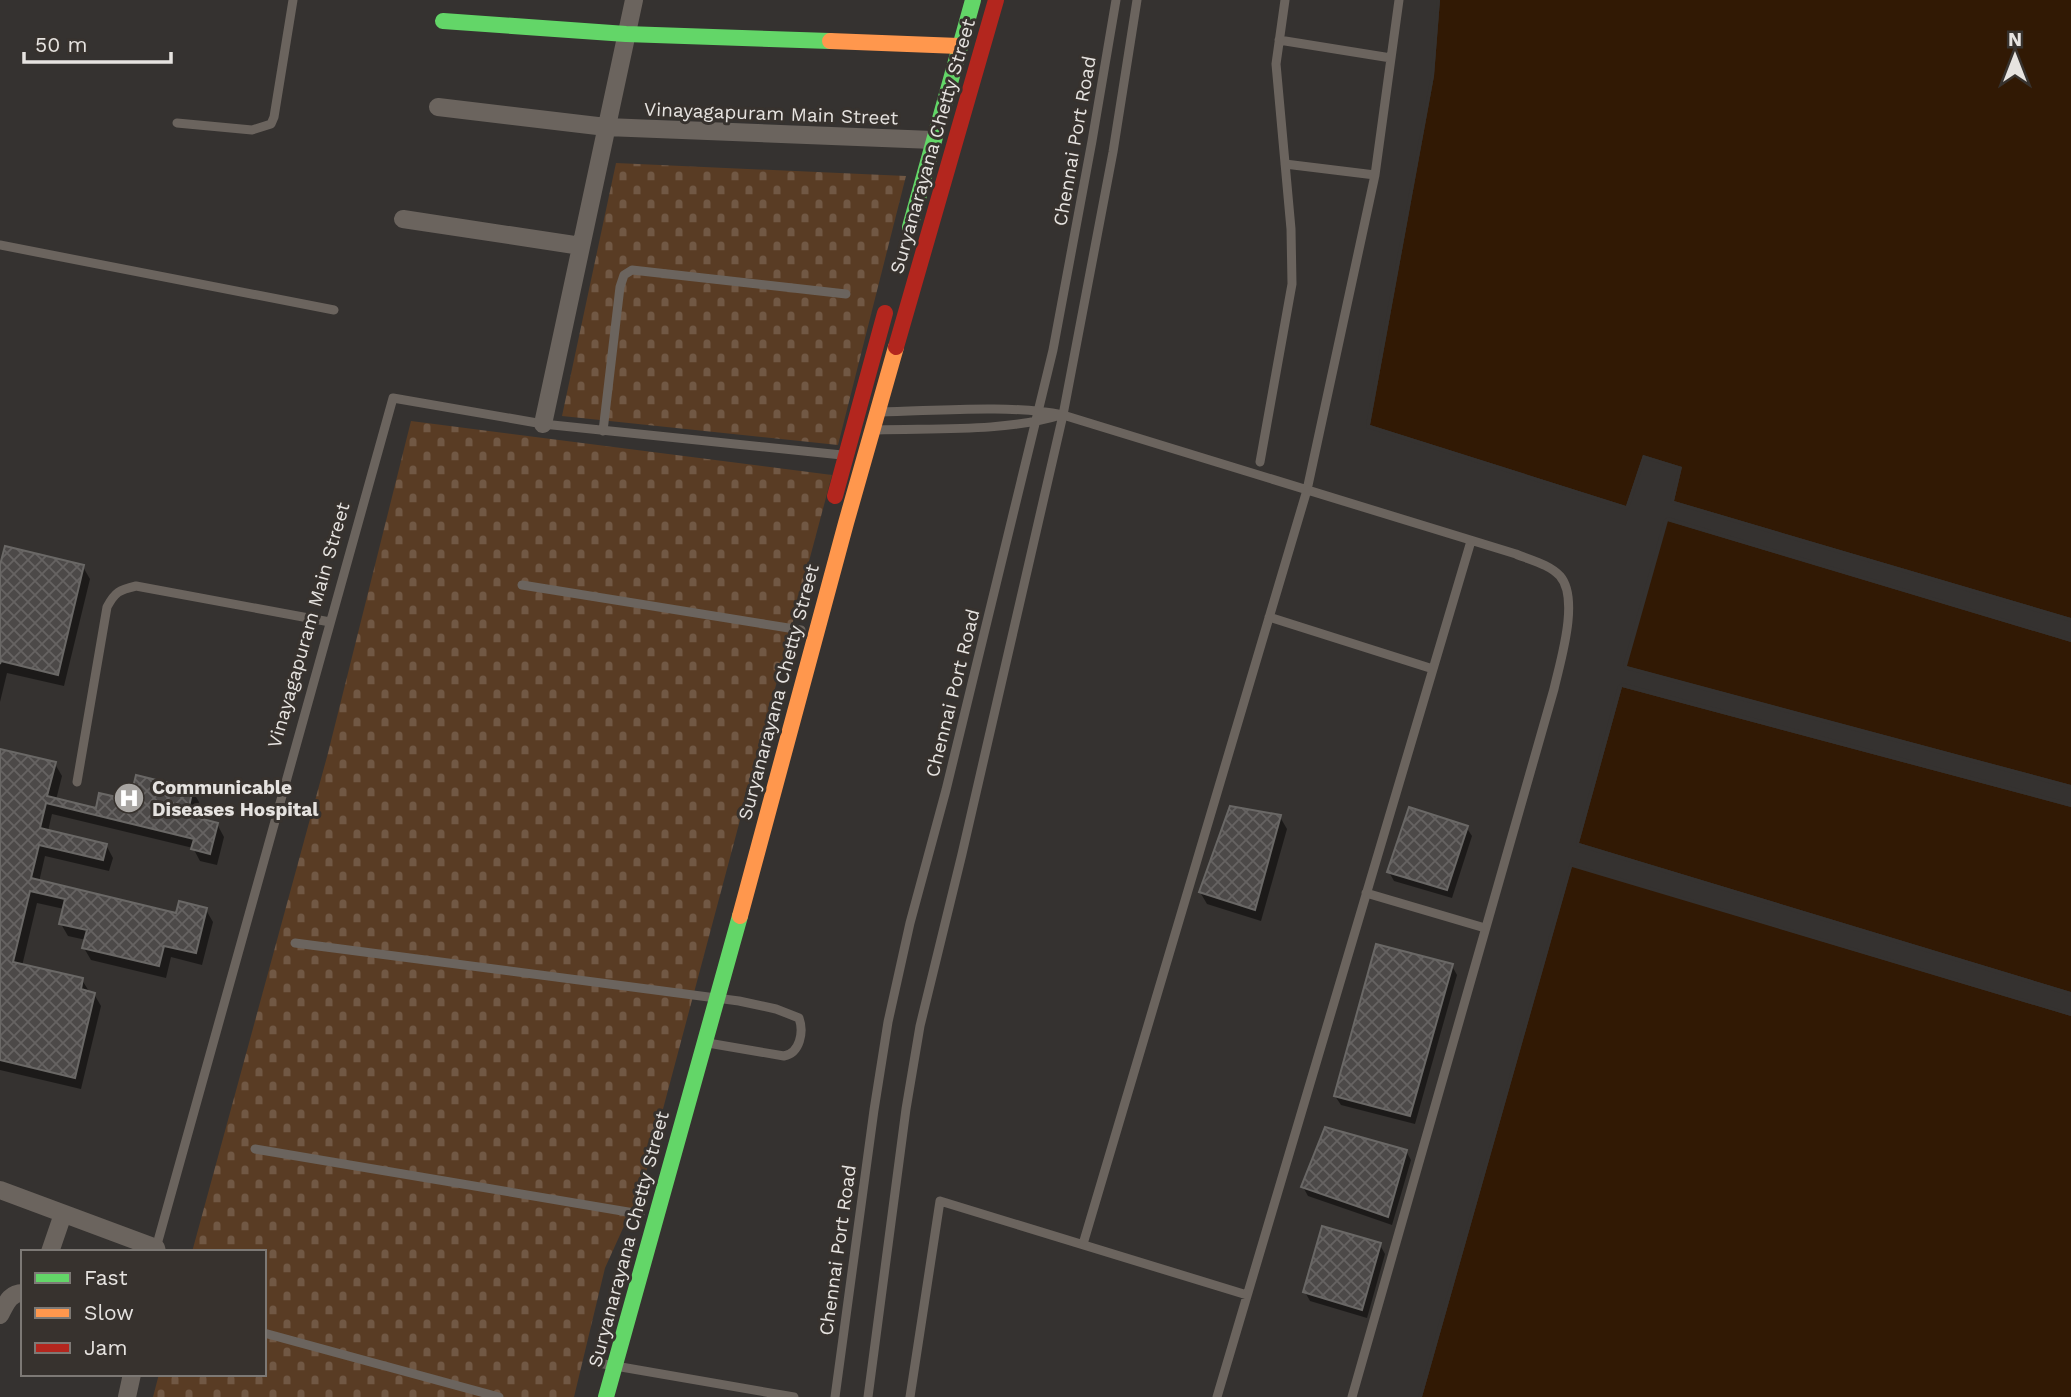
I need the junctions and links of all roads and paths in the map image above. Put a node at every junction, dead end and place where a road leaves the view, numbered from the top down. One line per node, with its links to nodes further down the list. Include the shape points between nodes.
1 (293, 0): 15 (lane, via 271,124 251,130)
2 (634, 0): 10 (street)
3 (973, 0): 12 (main road, Suryanarayana Chetty Street)
4 (996, 0): 29 (main road, Suryanarayana Chetty Street)
5 (1116, 0): 27 (lane, Chennai Port Road)
6 (1137, 0): 30 (lane, Chennai Port Road)
7 (1285, 0): 11 (lane)
8 (1399, 0): 13 (lane)
9 (443, 21): 10 (main road)
10 (626, 34): 12 (main road); 16 (street)
11 (1279, 40): 13 (lane); 18 (lane, via 1276,64)
12 (958, 46): 17 (main road, Suryanarayana Chetty Street)
13 (1391, 58): 19 (lane)
14 (438, 107): 16 (street, Vinayagapuram Main Street)
15 (177, 123)
16 (607, 127): 17 (street, Vinayagapuram Main Street); 23 (street)
17 (933, 141): 21 (main road, Suryanarayana Chetty Street)
18 (1284, 164): 19 (lane); 37 (lane, via 1292,284)
19 (1375, 175): 38 (lane)
20 (403, 219): 23 (street)
21 (906, 240)
22 (0, 245): 26 (lane)
23 (581, 246): 32 (street)
24 (891, 293): 28 (main road, Suryanarayana Chetty Street)
25 (846, 294): 35 (lane, via 632,270 624,275 621,287)
26 (334, 310)
27 (1039, 411): 29 (lane); 30 (lane); 31 (lane, Chennai Port Road)
28 (857, 412): 29 (lane); 33 (main road, Suryanarayana Chetty Street)
29 (878, 412): 34 (main road, Suryanarayana Chetty Street)
30 (1063, 415): 31 (lane); 38 (lane); 73 (lane, Chennai Port Road, via 920,1027)
31 (1036, 422): 34 (lane); 72 (lane, Chennai Port Road, via 888,1022)
32 (543, 424): 35 (lane, Vinayagapuram Main Street); 44 (lane, Vinayagapuram Main Street, via 393,398)
33 (852, 430): 34 (lane); 36 (main road, Suryanarayana Chetty Street)
34 (872, 430): 52 (main road, Suryanarayana Chetty Street, via 784,755)
35 (603, 431): 36 (lane, Vinayagapuram Main Street)
36 (845, 455): 39 (main road, Suryanarayana Chetty Street)
37 (1260, 462)
38 (1307, 490): 40 (lane); 43 (lane)
39 (831, 509)
40 (1471, 541): 46 (lane); 50 (lane, via 1549,568 1560,576 1569,600 1554,689)
41 (522, 585): 45 (lane)
42 (808, 603): 45 (main road, Suryanarayana Chetty Street)
43 (1269, 617): 46 (lane); 58 (lane)
44 (330, 622): 48 (lane, via 136,586 114,594 107,607); 60 (lane, Vinayagapuram Main Street)
45 (801, 630): 47 (main road, Suryanarayana Chetty Street)
46 (1433, 669): 49 (lane)
47 (790, 670)
48 (77, 782)
49 (1366, 893): 50 (lane); 62 (lane)
50 (1485, 928): 76 (lane)
51 (295, 943): 52 (lane)
52 (704, 996): 53 (main road, Suryanarayana Chetty Street); 53 (lane, via 790,1013 802,1026 795,1051 784,1056)
53 (704, 1042): 66 (main road, Suryanarayana Chetty Street)
54 (255, 1149): 57 (lane)
55 (0, 1190): 56 (street)
56 (63, 1214): 59 (street); 60 (street)
57 (640, 1214)
58 (1083, 1244): 62 (lane); 74 (lane, via 940,1200)
59 (51, 1250)
60 (156, 1250)
61 (21, 1293): 63 (street, via 10,1297)
62 (1247, 1295): 75 (lane)
63 (0, 1315)
64 (266, 1334): 69 (lane)
65 (598, 1363): 66 (lane)
66 (614, 1367): 70 (main road, Suryanarayana Chetty Street); 71 (lane)
67 (132, 1376): 68 (street)
68 (127, 1397)
69 (499, 1397)
70 (606, 1397)
71 (794, 1397)
72 (835, 1397)
73 (868, 1397)
74 (910, 1397)
75 (1217, 1397)
76 (1352, 1397)

